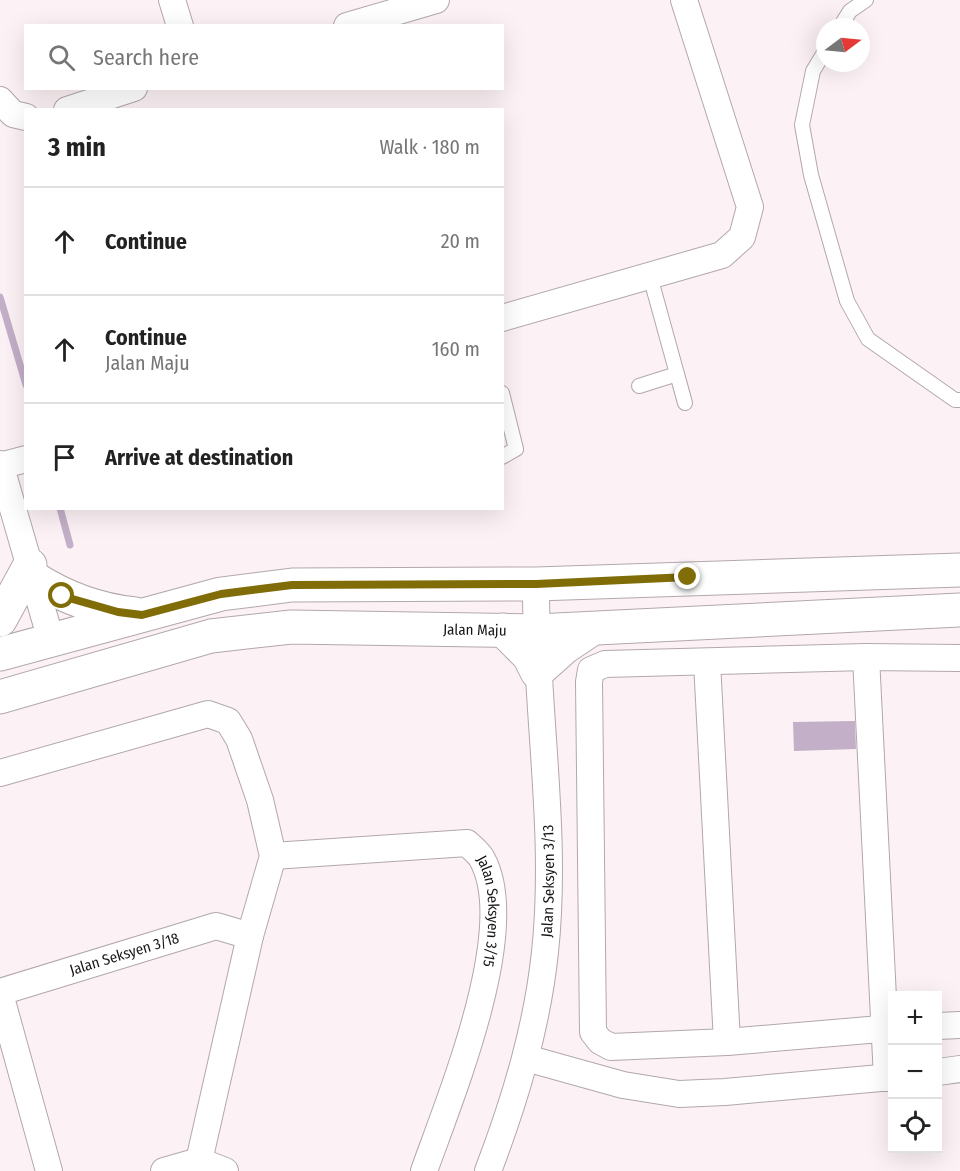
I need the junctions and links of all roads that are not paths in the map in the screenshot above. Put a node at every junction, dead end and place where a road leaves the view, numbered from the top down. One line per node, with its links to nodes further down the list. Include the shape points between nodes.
1 (172, 0): 6 (street)
2 (435, 0): 7 (street)
3 (684, 0): 13 (street, via 750,207 742,237 722,255)
4 (866, 0): 5 (lane)
5 (846, 18)
6 (179, 24)
7 (354, 24)
8 (816, 66): 17 (lane, via 802,126 811,175 847,301 868,339)
9 (128, 90): 11 (street)
10 (0, 100): 12 (street, via 13,114)
11 (73, 108)
12 (24, 117)
13 (650, 276): 14 (street); 15 (lane)
14 (504, 317)
15 (676, 374): 16 (lane); 19 (lane)
16 (639, 386)
17 (960, 400)
18 (504, 401): 20 (lane, via 516,449)
19 (685, 404)
20 (504, 456)
21 (24, 459): 22 (street)
22 (0, 465): 24 (street)
23 (960, 570): 25 (street)
24 (32, 572): 27 (street, via 62,596); 28 (street); 32 (street)
25 (536, 584): 27 (street, via 292,585 221,594); 31 (street, Jalan Seksyen 3/13)
26 (960, 610): 29 (street, Jalan Maju)
27 (142, 615): 32 (street)
28 (0, 620)
29 (592, 629): 31 (street, Jalan Maju); 38 (street)
30 (503, 630): 31 (street, Jalan Maju); 34 (street, Jalan Maju, via 272,629 211,636); 38 (street, via 529,656)
31 (536, 631): 38 (street, Jalan Seksyen 3/13)
32 (51, 640): 33 (street); 34 (street, via 62,646); 39 (street, via 18,680)
33 (0, 654)
34 (144, 655): 39 (street, Jalan Maju)
35 (866, 657): 36 (street); 37 (street); 46 (street)
36 (960, 658)
37 (707, 662): 47 (street); 47 (street, via 605,664 591,670 593,1032 611,1047)
38 (537, 672): 48 (street, Jalan Seksyen 3/13, via 548,839 545,951)
39 (0, 694)
40 (0, 773): 41 (street, via 208,714 228,721 239,739 260,800)
41 (273, 856): 42 (street); 56 (street, Jalan Seksyen 3/15, via 467,843 482,858 492,888 494,938 466,1052)
42 (250, 936): 43 (street, Jalan Seksyen 3/18, via 216,926); 52 (street)
43 (0, 993): 53 (street)
44 (960, 1025): 45 (street)
45 (942, 1026)
46 (888, 1028): 47 (street)
47 (727, 1042)
48 (526, 1058): 51 (street, via 623,1085 679,1094); 57 (street, Jalan Seksyen 3/13)
49 (960, 1069): 50 (street)
50 (942, 1071)
51 (888, 1078)
52 (199, 1161): 54 (street); 55 (street)
53 (49, 1171)
54 (164, 1171)
55 (225, 1171)
56 (424, 1171)
57 (488, 1171)

